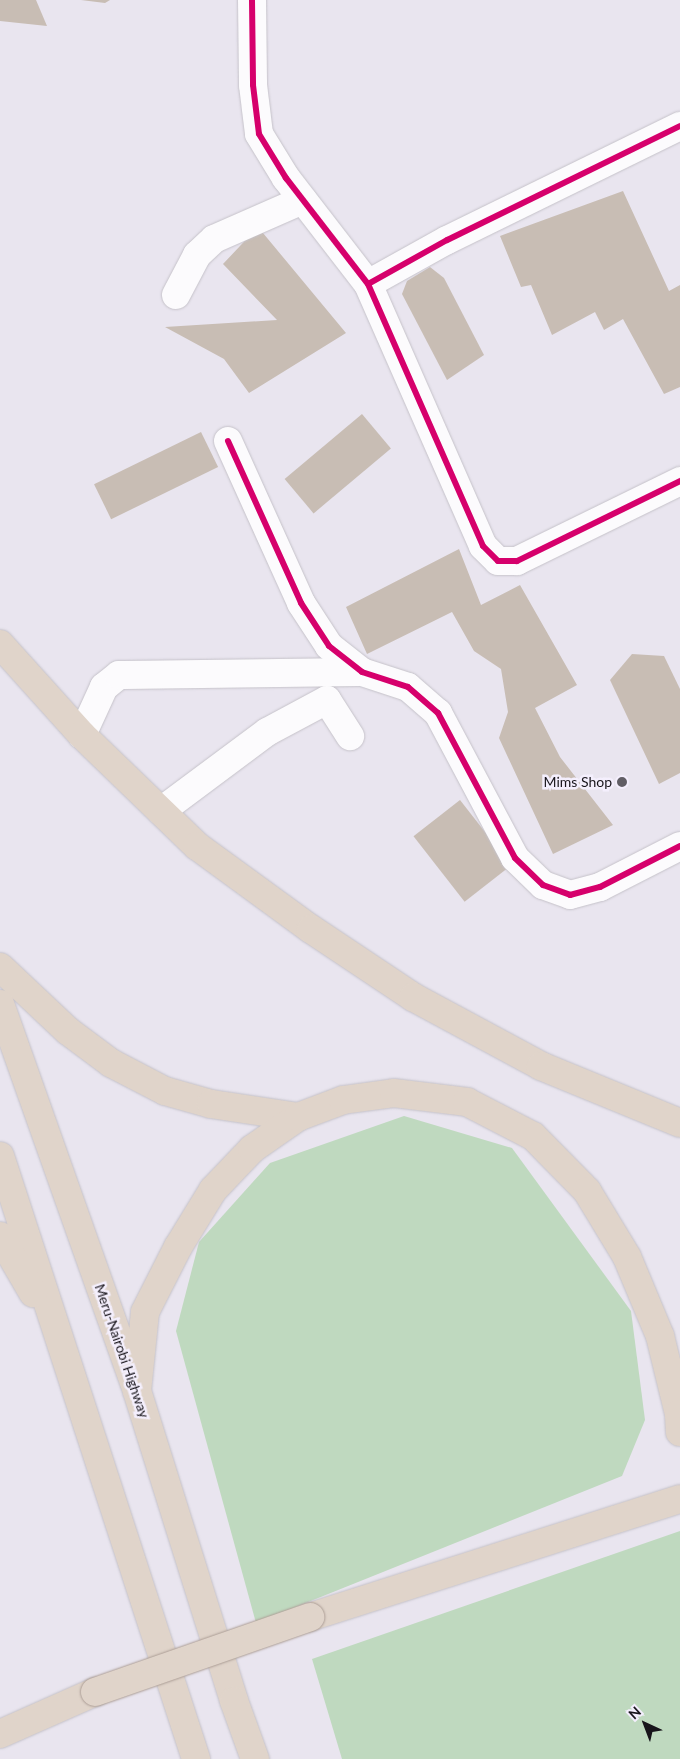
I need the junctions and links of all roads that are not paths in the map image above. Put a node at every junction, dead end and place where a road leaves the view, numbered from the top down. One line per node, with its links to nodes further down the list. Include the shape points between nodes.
1 (252, 0): 3 (street, via 253,85 259,134)
2 (680, 126): 4 (street, via 448,240)
3 (303, 200): 4 (street); 5 (street, via 214,239 198,255)
4 (368, 284): 7 (street, via 483,546 498,561 517,561)
5 (176, 295)
6 (228, 441): 9 (street, via 301,602 329,646)
7 (680, 481)
8 (0, 644): 10 (highway)
9 (362, 672): 10 (street, via 119,675 104,687); 13 (street, via 408,687 438,713 515,858 543,885 570,895 600,887)
10 (82, 735): 12 (highway)
11 (350, 736): 12 (street, via 328,700 267,732)
12 (161, 811): 17 (highway, via 197,846 413,998 541,1066)
13 (680, 846)
14 (0, 967): 16 (highway, via 75,1036 111,1063 165,1091 210,1104)
15 (0, 1004): 21 (highway, Meru-Nairobi Highway)
16 (298, 1117): 21 (highway, via 252,1149 212,1190 178,1247 145,1312); 22 (highway, via 344,1100 394,1093 467,1102 533,1136 587,1191 627,1257 660,1336 679,1414)
17 (680, 1123)
18 (0, 1156): 20 (highway)
19 (0, 1236): 20 (highway)
20 (62, 1342): 26 (highway)
21 (137, 1391): 27 (highway, Meru-Nairobi Highway, via 234,1701)
22 (680, 1432)
23 (680, 1487): 24 (highway)
24 (680, 1499): 25 (highway, bridge, via 310,1617 95,1692)
25 (0, 1734)
26 (196, 1759)
27 (256, 1759)

